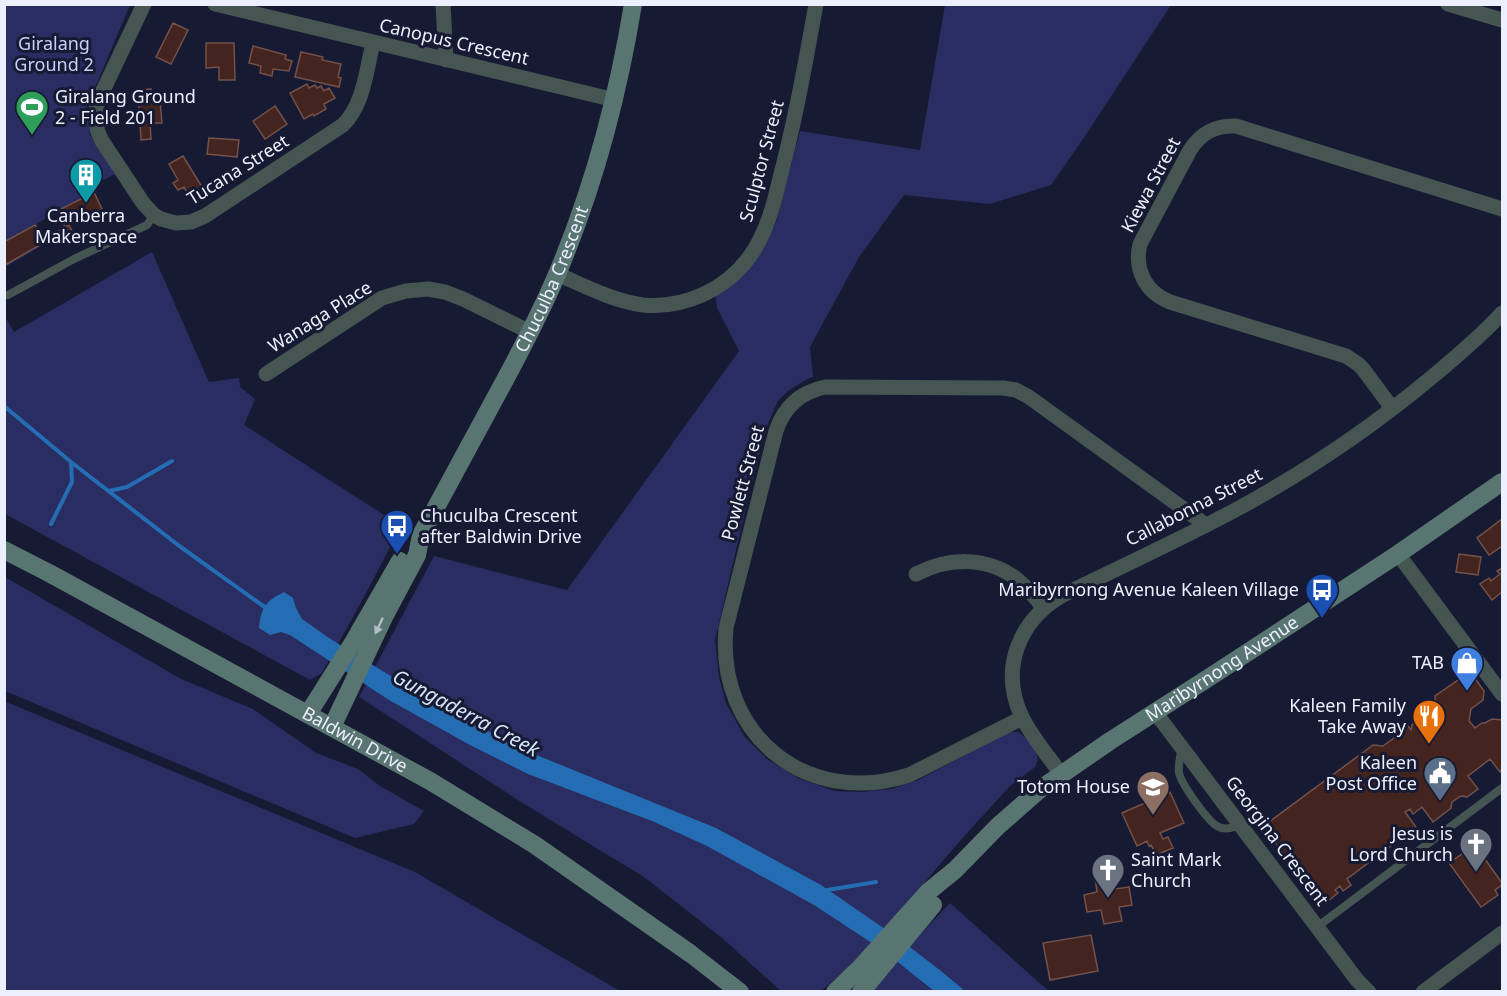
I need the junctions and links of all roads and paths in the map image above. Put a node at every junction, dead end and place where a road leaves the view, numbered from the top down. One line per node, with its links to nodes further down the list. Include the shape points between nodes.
1 (144, 4): 13 (street, via 97,104 95,119 102,141)
2 (215, 4): 7 (street, Canopus Crescent)
3 (444, 4): 10 (street)
4 (633, 4): 11 (street, Chuculba Crescent)
5 (816, 4): 14 (street, Sculptor Street, via 777,191 764,233 742,267 710,291 685,301 659,305 619,300)
6 (1448, 4): 8 (street)
7 (251, 9): 9 (street, Canopus Crescent)
8 (1503, 20)
9 (374, 43): 10 (street, Canopus Crescent); 13 (street, Tucana Street, via 358,103 336,131 199,220 176,223)
10 (446, 60): 11 (street, Canopus Crescent)
11 (615, 100): 14 (street, Chuculba Crescent, via 586,197)
12 (1503, 209): 19 (street, Kiewa Street, via 1236,126 1206,133 1190,150 1140,244 1139,265 1147,285 1170,302 1346,356 1363,369)
13 (154, 215): 15 (lane, via 147,225)
14 (557, 274): 17 (street, Chuculba Crescent)
15 (8, 295)
16 (1503, 313): 19 (street, Callabonna Street)
17 (530, 332): 18 (street, Wanaga Place, via 445,292 406,291 382,298); 26 (street, Chuculba Crescent, via 422,535 408,548 381,593)
18 (266, 374)
19 (1392, 408): 21 (street, Callabonna Street, via 1302,471)
20 (1503, 482): 23 (street, Maribyrnong Avenue)
21 (1206, 525): 25 (street, Callabonna Street); 30 (street, Powlett Street, via 1016,390 834,386 817,388 794,401 776,430 726,628 729,684 747,722 776,754 799,769 826,779 861,783 909,774)
22 (4, 550): 29 (street, Baldwin Drive)
23 (1398, 554): 27 (street); 28 (street, Maribyrnong Avenue)
24 (915, 574): 25 (street, via 948,562 982,563 1014,577)
25 (1044, 608): 30 (street, Callabonna Street, via 1023,633 1015,654 1013,686)
26 (361, 645): 29 (street, Chuculba Crescent, via 331,679); 31 (street, Chuculba Crescent, via 350,691)
27 (1503, 693)
28 (1155, 712): 32 (street, Georgina Crescent); 33 (street, Maribyrnong Avenue)
29 (308, 714): 31 (street, Baldwin Drive)
30 (1022, 718): 33 (street, Callabonna Street)
31 (332, 727): 38 (street, Baldwin Drive, via 430,780 535,844)
32 (1182, 747): 35 (street, Georgina Crescent); 35 (lane, via 1181,780 1208,818 1224,828)
33 (1061, 774): 39 (street, Maribyrnong Avenue, via 1005,820 955,870 938,898 913,919)
34 (1503, 788): 36 (lane)
35 (1240, 824): 36 (street, Georgina Crescent)
36 (1317, 927): 43 (street, Georgina Crescent)
37 (1503, 933): 44 (street)
38 (691, 954): 40 (street, Baldwin Drive); 41 (street, Baldwin Drive)
39 (864, 979): 42 (street, Maribyrnong Avenue)
40 (727, 992)
41 (740, 992)
42 (835, 992)
43 (1369, 992)
44 (1423, 992)

